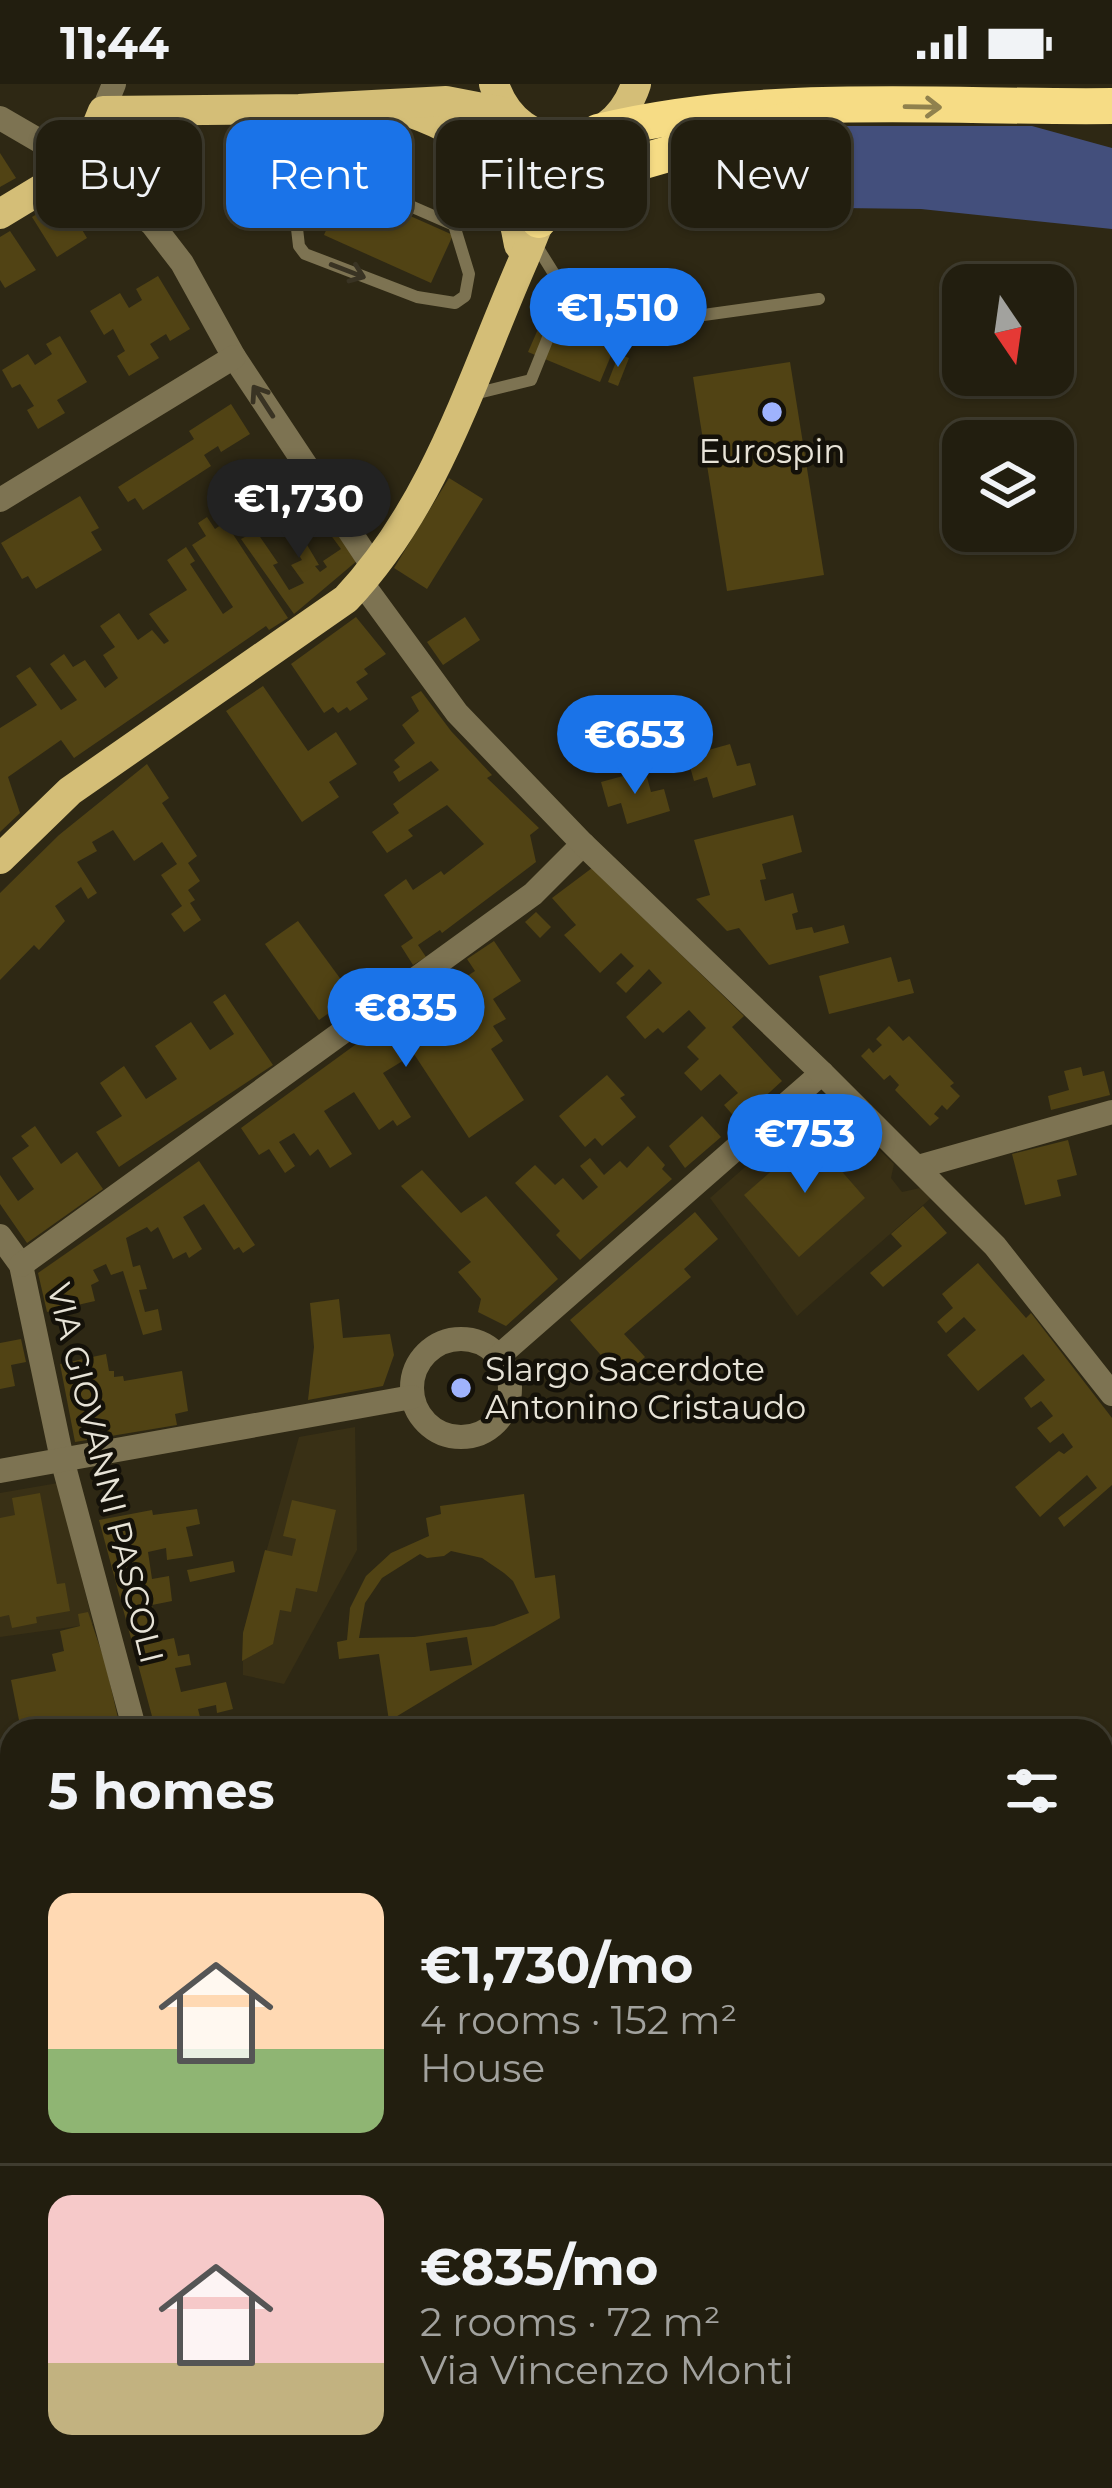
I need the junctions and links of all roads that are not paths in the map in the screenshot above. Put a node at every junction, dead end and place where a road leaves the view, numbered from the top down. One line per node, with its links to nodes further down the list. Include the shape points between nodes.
1 (423, 84): 6 (main road)
2 (494, 84): 10 (main road)
3 (636, 84): 14 (main road)
4 (109, 97): 8 (main road)
5 (379, 103): 6 (main road); 10 (main road, via 446,100); 22 (main road, via 449,128 481,151)
6 (347, 105): 8 (main road)
7 (851, 106): 9 (highway, one-way to 9); 15 (highway, via 735,108); 22 (highway, via 599,174 556,198)
8 (299, 109): 12 (lane)
9 (1112, 110)
10 (510, 115): 13 (main road); 22 (main road, via 525,155)
11 (0, 118): 16 (street)
12 (299, 120)
13 (518, 120)
14 (612, 120)
15 (647, 124)
16 (36, 139)
17 (298, 171): 17 (lane, one-way to 17, via 292,185 305,254 417,297 465,296 469,274 454,225 338,174)
18 (36, 192): 19 (main road)
19 (0, 214)
20 (155, 228): 25 (street)
21 (533, 228): 22 (main road)
22 (530, 235): 26 (main road); 26 (lane, via 566,293 532,380)
23 (819, 299): 24 (lane)
24 (682, 318)
25 (234, 357): 27 (street); 28 (street, one-way to 25)
26 (470, 395): 28 (main road)
27 (0, 500)
28 (368, 576): 29 (street, via 457,713); 30 (main road, via 70,791)
29 (583, 844): 31 (street); 35 (street, via 533,894)
30 (0, 859)
31 (822, 1072): 33 (street); 36 (street)
32 (1112, 1112): 33 (street)
33 (918, 1167): 37 (street, via 995,1246)
34 (0, 1236): 35 (street, VIA GIOVANNI PASCOLI)
35 (21, 1265): 39 (street, VIA GIOVANNI PASCOLI)
36 (499, 1356): 38 (street, via 477,1341 439,1343 419,1360); 38 (street, via 508,1405 482,1433 457,1437 433,1429)
37 (1112, 1394)
38 (412, 1397): 39 (street)
39 (62, 1459): 40 (street); 41 (street, VIA GIOVANNI PASCOLI)
40 (0, 1471)
41 (132, 1719)

